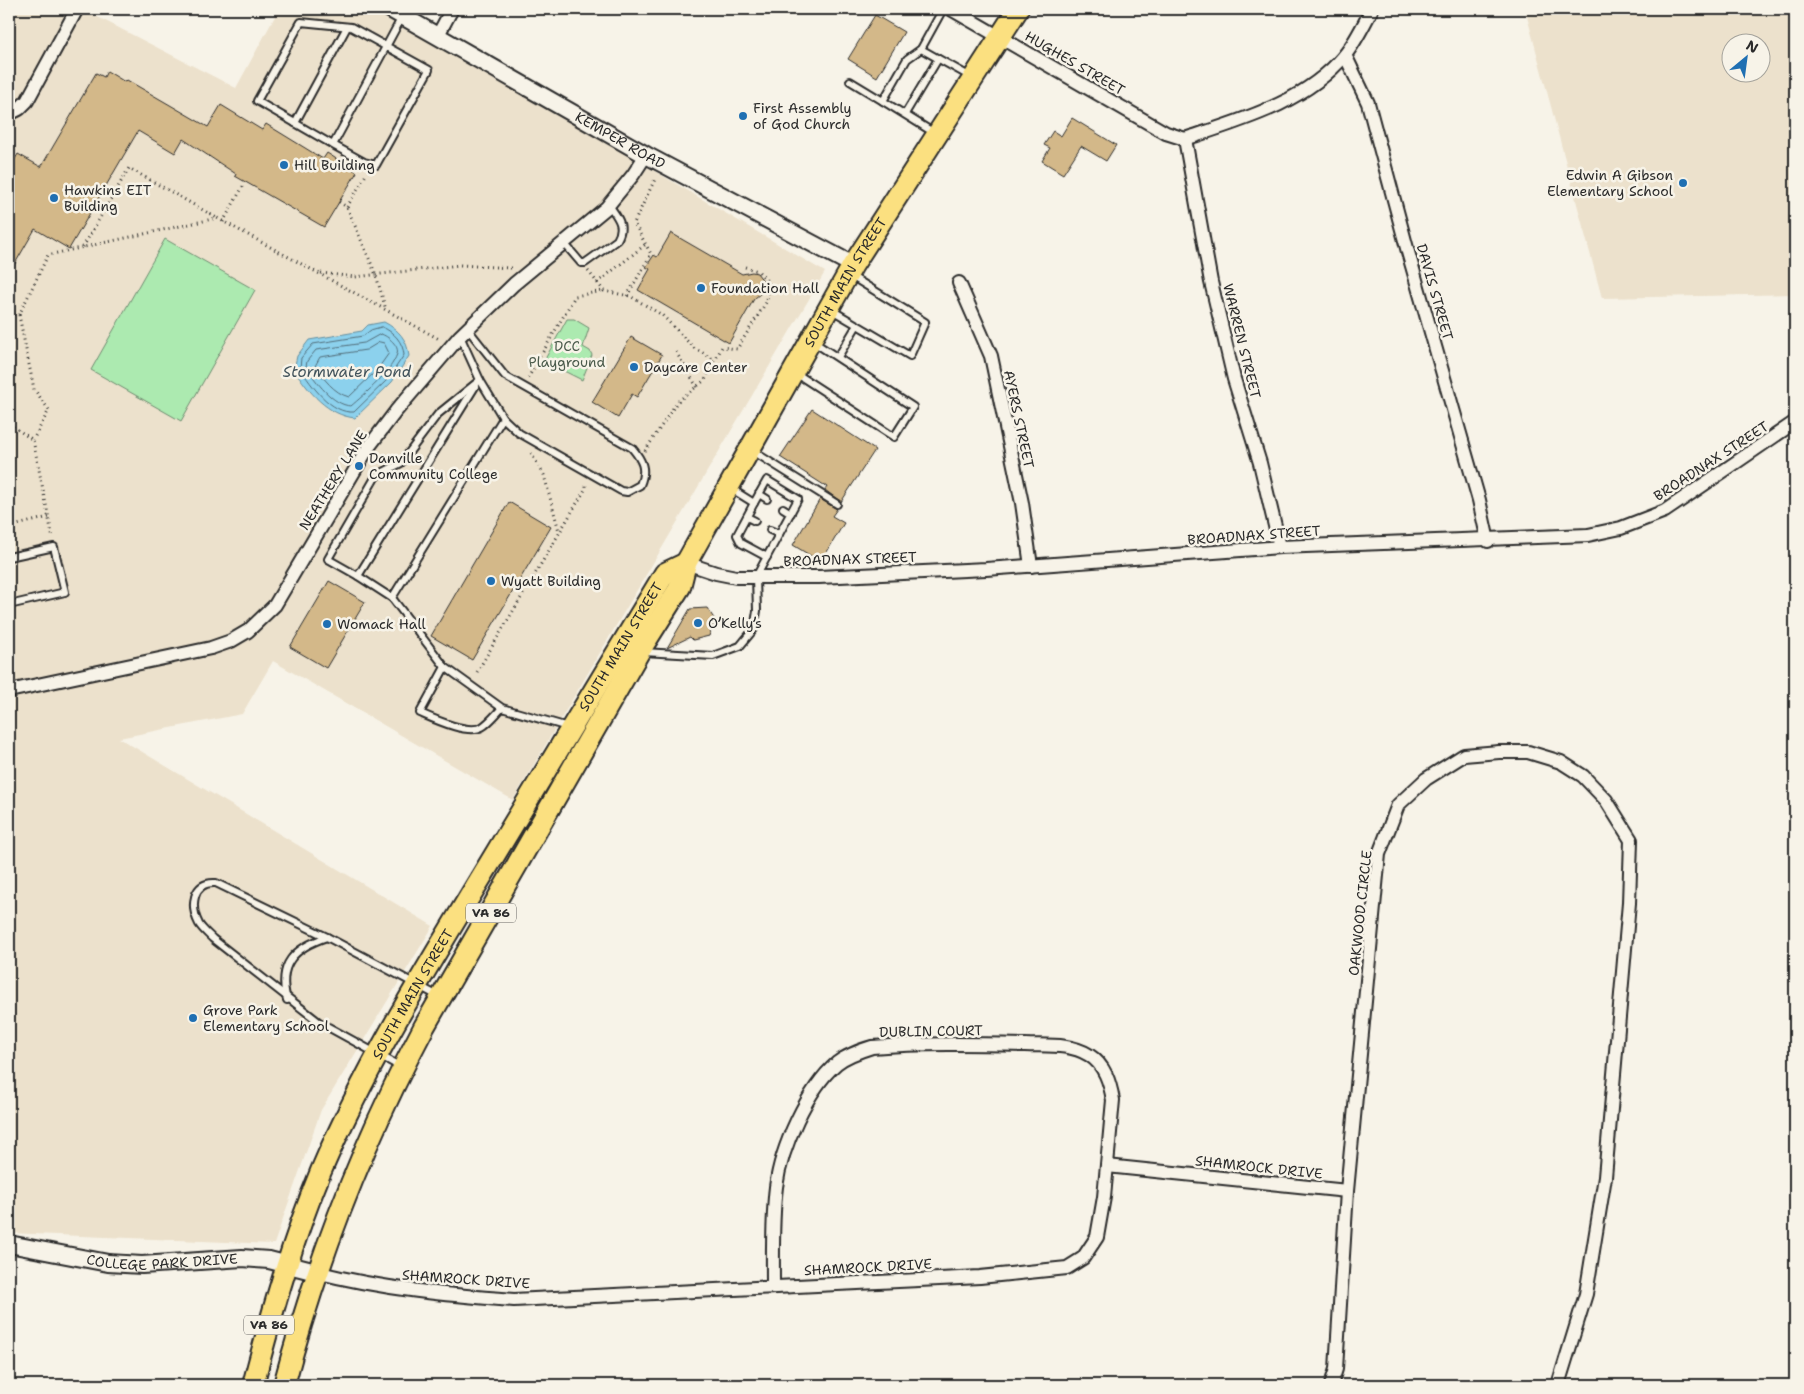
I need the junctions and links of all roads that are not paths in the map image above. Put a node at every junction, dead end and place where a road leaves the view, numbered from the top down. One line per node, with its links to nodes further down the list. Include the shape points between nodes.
1 (77, 9): 18 (street, via 27,101)
2 (452, 9): 9 (street)
3 (943, 9): 12 (lane)
4 (951, 9): 10 (street, HUGHES STREET)
5 (1018, 9): 10 (main road, SOUTH MAIN STREET / VA 86)
6 (1372, 9): 13 (street)
7 (397, 12): 9 (street, KEMPER ROAD); 11 (lane)
8 (347, 27): 11 (lane); 20 (lane); 20 (lane, via 301,22 258,101)
9 (438, 35): 24 (street, KEMPER ROAD)
10 (999, 37): 15 (main road, SOUTH MAIN STREET / VA 86); 22 (street, HUGHES STREET, via 1166,133)
11 (386, 47): 23 (lane); 23 (lane, via 429,70 376,165)
12 (922, 50): 14 (lane); 17 (lane, via 907,59)
13 (1344, 55): 22 (street, via 1302,93 1240,121); 50 (street, DAVIS STREET, via 1368,103)
14 (938, 59): 15 (lane); 19 (lane)
15 (973, 78): 21 (main road, SOUTH MAIN STREET / VA 86)
16 (850, 81): 17 (lane)
17 (883, 101): 19 (lane)
18 (9, 114)
19 (905, 114): 21 (lane)
20 (295, 123): 23 (lane)
21 (936, 134): 27 (main road, SOUTH MAIN STREET / VA 86)
22 (1185, 140): 51 (street, WARREN STREET, via 1216,302)
23 (333, 145)
24 (646, 155): 25 (street, NEATHERY LANE); 27 (street, KEMPER ROAD)
25 (609, 205): 26 (street, NEATHERY LANE); 26 (lane, via 621,222 621,234 617,240 589,261 581,263)
26 (564, 243): 31 (street, NEATHERY LANE)
27 (850, 270): 29 (main road, SOUTH MAIN STREET / VA 86); 30 (lane, via 925,322 910,356)
28 (958, 283): 55 (street, AYERS STREET, via 991,356 1022,503)
29 (829, 309): 30 (lane); 32 (main road, SOUTH MAIN STREET / VA 86)
30 (857, 325): 33 (lane)
31 (460, 336): 35 (lane); 36 (lane, via 505,376 632,448 641,458 644,477 640,485 627,492 519,433); 62 (street, NEATHERY LANE, via 368,448 275,605 248,631 211,648)
32 (811, 340): 33 (lane); 34 (main road, SOUTH MAIN STREET / VA 86)
33 (838, 357): 34 (lane, via 913,407 894,437)
34 (793, 372): 38 (main road, SOUTH MAIN STREET / VA 86)
35 (480, 380): 36 (lane); 56 (lane); 56 (lane, via 438,414 401,463 376,476 328,559)
36 (503, 418): 58 (lane)
37 (1795, 422): 50 (street, BROADNAX STREET, via 1666,511 1647,519 1588,535)
38 (750, 449): 39 (main road, SOUTH MAIN STREET / VA 86); 43 (lane)
39 (729, 487): 42 (lane); 54 (main road, SOUTH MAIN STREET / VA 86)
40 (759, 494): 41 (lane); 42 (lane); 45 (lane, via 767,480 798,498)
41 (767, 499)
42 (754, 503): 46 (lane)
43 (837, 504)
44 (783, 508): 45 (lane)
45 (791, 513): 49 (lane)
46 (747, 517): 47 (lane); 53 (lane, via 737,535 741,543)
47 (755, 521)
48 (770, 530): 49 (lane)
49 (779, 534): 53 (lane)
50 (1488, 540): 51 (street, BROADNAX STREET)
51 (1280, 547): 55 (street, BROADNAX STREET)
52 (9, 557): 59 (lane, via 54,547 65,592)
53 (767, 557): 57 (lane)
54 (686, 563): 57 (street, BROADNAX STREET, via 716,573); 60 (main road, SOUTH MAIN STREET / VA 86, via 680,587); 64 (main road, SOUTH MAIN STREET / VA 86, via 665,574)
55 (1031, 566): 57 (street, BROADNAX STREET, via 848,576)
56 (358, 576): 58 (lane)
57 (756, 577): 60 (lane, via 754,629 740,646 713,656)
58 (392, 598): 61 (lane)
59 (9, 604)
60 (639, 652): 67 (main road, SOUTH MAIN STREET / VA 86)
61 (445, 667): 63 (lane); 63 (lane, via 420,714 474,730 482,727)
62 (9, 692)
63 (502, 708): 64 (lane)
64 (571, 728): 66 (main road, SOUTH MAIN STREET / VA 86)
65 (327, 937): 66 (lane); 68 (lane, via 308,943 292,956 284,972); 68 (lane, via 216,883 208,882 199,888 194,897 194,912 200,926)
66 (416, 984): 67 (lane); 69 (main road, SOUTH MAIN STREET / VA 86)
67 (441, 998): 70 (main road, SOUTH MAIN STREET / VA 86)
68 (287, 1000): 69 (lane)
69 (378, 1055): 70 (lane); 74 (main road, SOUTH MAIN STREET / VA 86, via 321,1172)
70 (402, 1068): 75 (main road, SOUTH MAIN STREET / VA 86, via 352,1177)
71 (1107, 1166): 72 (street, SHAMROCK DRIVE); 76 (street, SHAMROCK DRIVE, via 1097,1237 1083,1258 1067,1268 980,1277); 76 (street, DUBLIN COURT, via 1113,1100 1111,1085 1105,1071 1089,1055 1066,1047 989,1044 907,1044 855,1052 838,1062 810,1097 782,1158 773,1222)
72 (1347, 1191): 79 (street, OAKWOOD CIRCLE, via 1336,1369); 80 (street, OAKWOOD CIRCLE, via 1379,854 1398,805 1426,779 1464,755 1528,752 1561,762 1583,776 1606,800 1631,840 1629,903 1605,1177 1586,1294)
73 (9, 1244): 74 (street, COLLEGE PARK DRIVE, via 108,1263 142,1265 242,1258)
74 (286, 1264): 75 (street, COLLEGE PARK DRIVE); 77 (main road, SOUTH MAIN STREET / VA 86)
75 (316, 1272): 76 (street, SHAMROCK DRIVE, via 388,1288 514,1300); 78 (main road, SOUTH MAIN STREET / VA 86)
76 (773, 1286)
77 (253, 1385)
78 (284, 1385)
79 (1331, 1385)
80 (1558, 1385)

